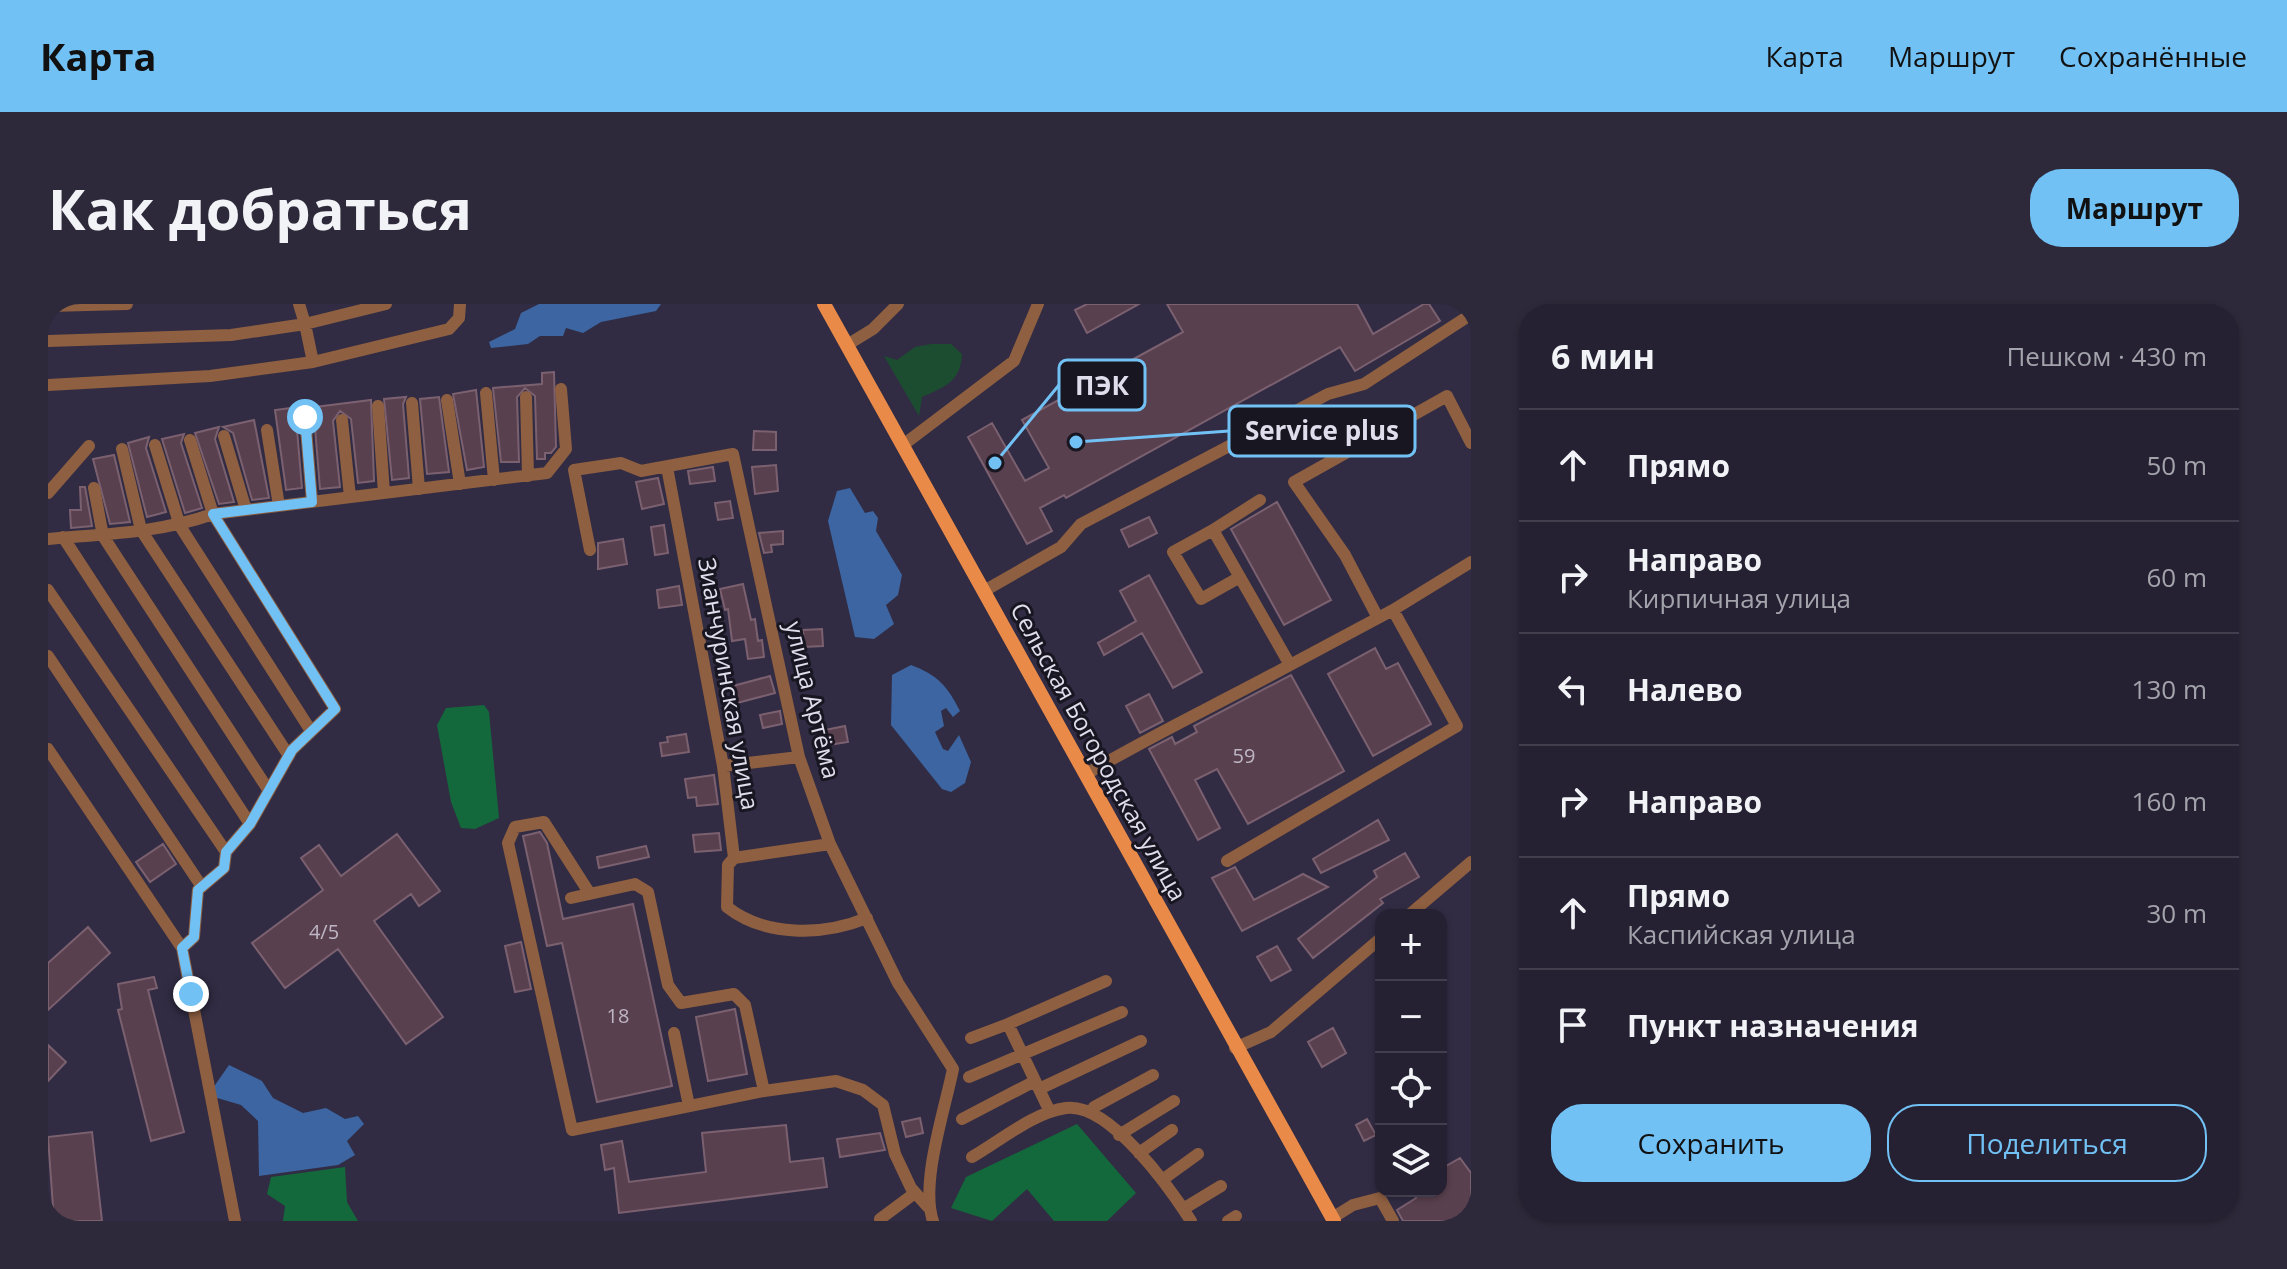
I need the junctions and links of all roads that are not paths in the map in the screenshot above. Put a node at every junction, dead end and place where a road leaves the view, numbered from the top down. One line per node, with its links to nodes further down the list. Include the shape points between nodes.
1 (127, 304): 9 (street)
2 (299, 304): 10 (street)
3 (386, 304): 10 (street)
4 (460, 304): 13 (street, via 459,318 449,329)
5 (824, 304): 12 (main road, Сельская Богородская улица)
6 (898, 304): 12 (street)
7 (1038, 304): 28 (street, via 1014,361)
8 (1471, 304): 55 (street, via 1467,317 1364,384 1328,394 1081,524 1061,547)
9 (48, 306)
10 (305, 324): 11 (street, via 231,335); 13 (street)
11 (48, 341)
12 (847, 345): 28 (main road, Сельская Богородская улица)
13 (313, 362): 14 (street, via 210,376)
14 (48, 385)
15 (561, 389): 32 (street, via 566,449 547,473)
16 (486, 393): 33 (street)
17 (526, 397): 32 (street)
18 (447, 400): 34 (street)
19 (412, 403): 36 (street)
20 (378, 406): 38 (street)
21 (305, 417): 41 (street)
22 (342, 420): 39 (street)
23 (267, 430): 42 (street)
24 (224, 436): 43 (street)
25 (190, 440): 44 (street)
26 (1471, 443): 57 (street, via 1447,396 1294,482 1345,555)
27 (155, 445): 45 (street)
28 (903, 445): 55 (main road, Сельская Богородская улица)
29 (89, 446): 37 (street)
30 (122, 449): 46 (street)
31 (667, 467): 51 (street, via 641,471 621,463 574,470); 63 (street, улица Артёма, via 733,454); 64 (street, Зианчуринская улица)
32 (528, 476): 33 (street)
33 (494, 480): 34 (street)
34 (460, 484): 36 (street)
35 (94, 488): 48 (street)
36 (419, 489): 38 (street)
37 (48, 493)
38 (384, 493): 39 (street)
39 (350, 497): 41 (street)
40 (1260, 500): 47 (street)
41 (312, 502): 42 (street)
42 (279, 506): 43 (street)
43 (246, 510): 44 (street)
44 (213, 514): 45 (street); 60 (street, via 335,709)
45 (180, 526): 46 (street); 60 (street)
46 (141, 530): 48 (street); 62 (street)
47 (1213, 530): 53 (street); 53 (street, via 1173,552 1201,599)
48 (103, 536): 49 (street); 66 (street)
49 (63, 537): 50 (street); 67 (street)
50 (48, 539)
51 (590, 550)
52 (1471, 562): 56 (street)
53 (1240, 577): 59 (street)
54 (48, 590): 69 (street)
55 (984, 591): 65 (main road, Сельская Богородская улица)
56 (1393, 610): 57 (street); 71 (street, via 1457,726)
57 (1378, 618): 59 (street)
58 (48, 656): 73 (street)
59 (1290, 665): 65 (street)
60 (311, 731): 62 (street)
61 (48, 749): 79 (street)
62 (289, 756): 66 (street)
63 (799, 757): 64 (street); 68 (street, улица Артёма)
64 (723, 766): 70 (street, Зианчуринская улица)
65 (1088, 773): 86 (main road, Сельская Богородская улица)
66 (269, 791): 67 (street)
67 (250, 824): 69 (street)
68 (830, 844): 70 (street); 77 (street, улица Артёма)
69 (226, 852): 73 (street, via 224,868)
70 (734, 858): 77 (street, Зианчуринская улица, via 728,865 727,907 744,920 773,929 810,930)
71 (1227, 861)
72 (1471, 862): 76 (street)
73 (202, 887): 79 (street, via 194,937)
74 (590, 894): 75 (street); 91 (street, via 635,884 648,892 668,985 681,1003 734,994 745,1005); 93 (street, via 544,822 515,827 508,843 572,1130)
75 (571, 898)
76 (1416, 909)
77 (867, 918): 105 (street, улица Артёма, via 898,983 953,1069)
78 (1375, 943): 86 (street, via 1271,1032)
79 (182, 948): 109 (street)
80 (1106, 981): 82 (street)
81 (1122, 1012): 87 (street)
82 (1008, 1024): 84 (street); 87 (street)
83 (674, 1033): 93 (street)
84 (971, 1038)
85 (1141, 1041): 90 (street)
86 (1235, 1048): 108 (main road, Сельская Богородская улица)
87 (1023, 1055): 89 (street); 90 (street)
88 (1153, 1075): 95 (street)
89 (969, 1077)
90 (1037, 1085): 94 (street); 96 (street)
91 (764, 1091): 93 (street); 104 (street, via 836,1081 863,1090 883,1105 895,1154)
92 (1174, 1101): 98 (street)
93 (689, 1106)
94 (1050, 1112): 95 (street, via 1075,1107); 101 (street)
95 (1092, 1112): 98 (street)
96 (962, 1119)
97 (1172, 1130): 99 (street)
98 (1119, 1135): 99 (street)
99 (1139, 1153): 102 (street)
100 (1198, 1154): 102 (street)
101 (972, 1157)
102 (1162, 1180): 106 (street)
103 (1221, 1186): 106 (street)
104 (915, 1193): 105 (street); 107 (street)
105 (928, 1207): 110 (street)
106 (1183, 1209): 111 (street)
107 (880, 1219)
108 (1333, 1219): 112 (street, via 1353,1205 1380,1198)
109 (235, 1221)
110 (933, 1221)
111 (1191, 1221)
112 (1393, 1221)

